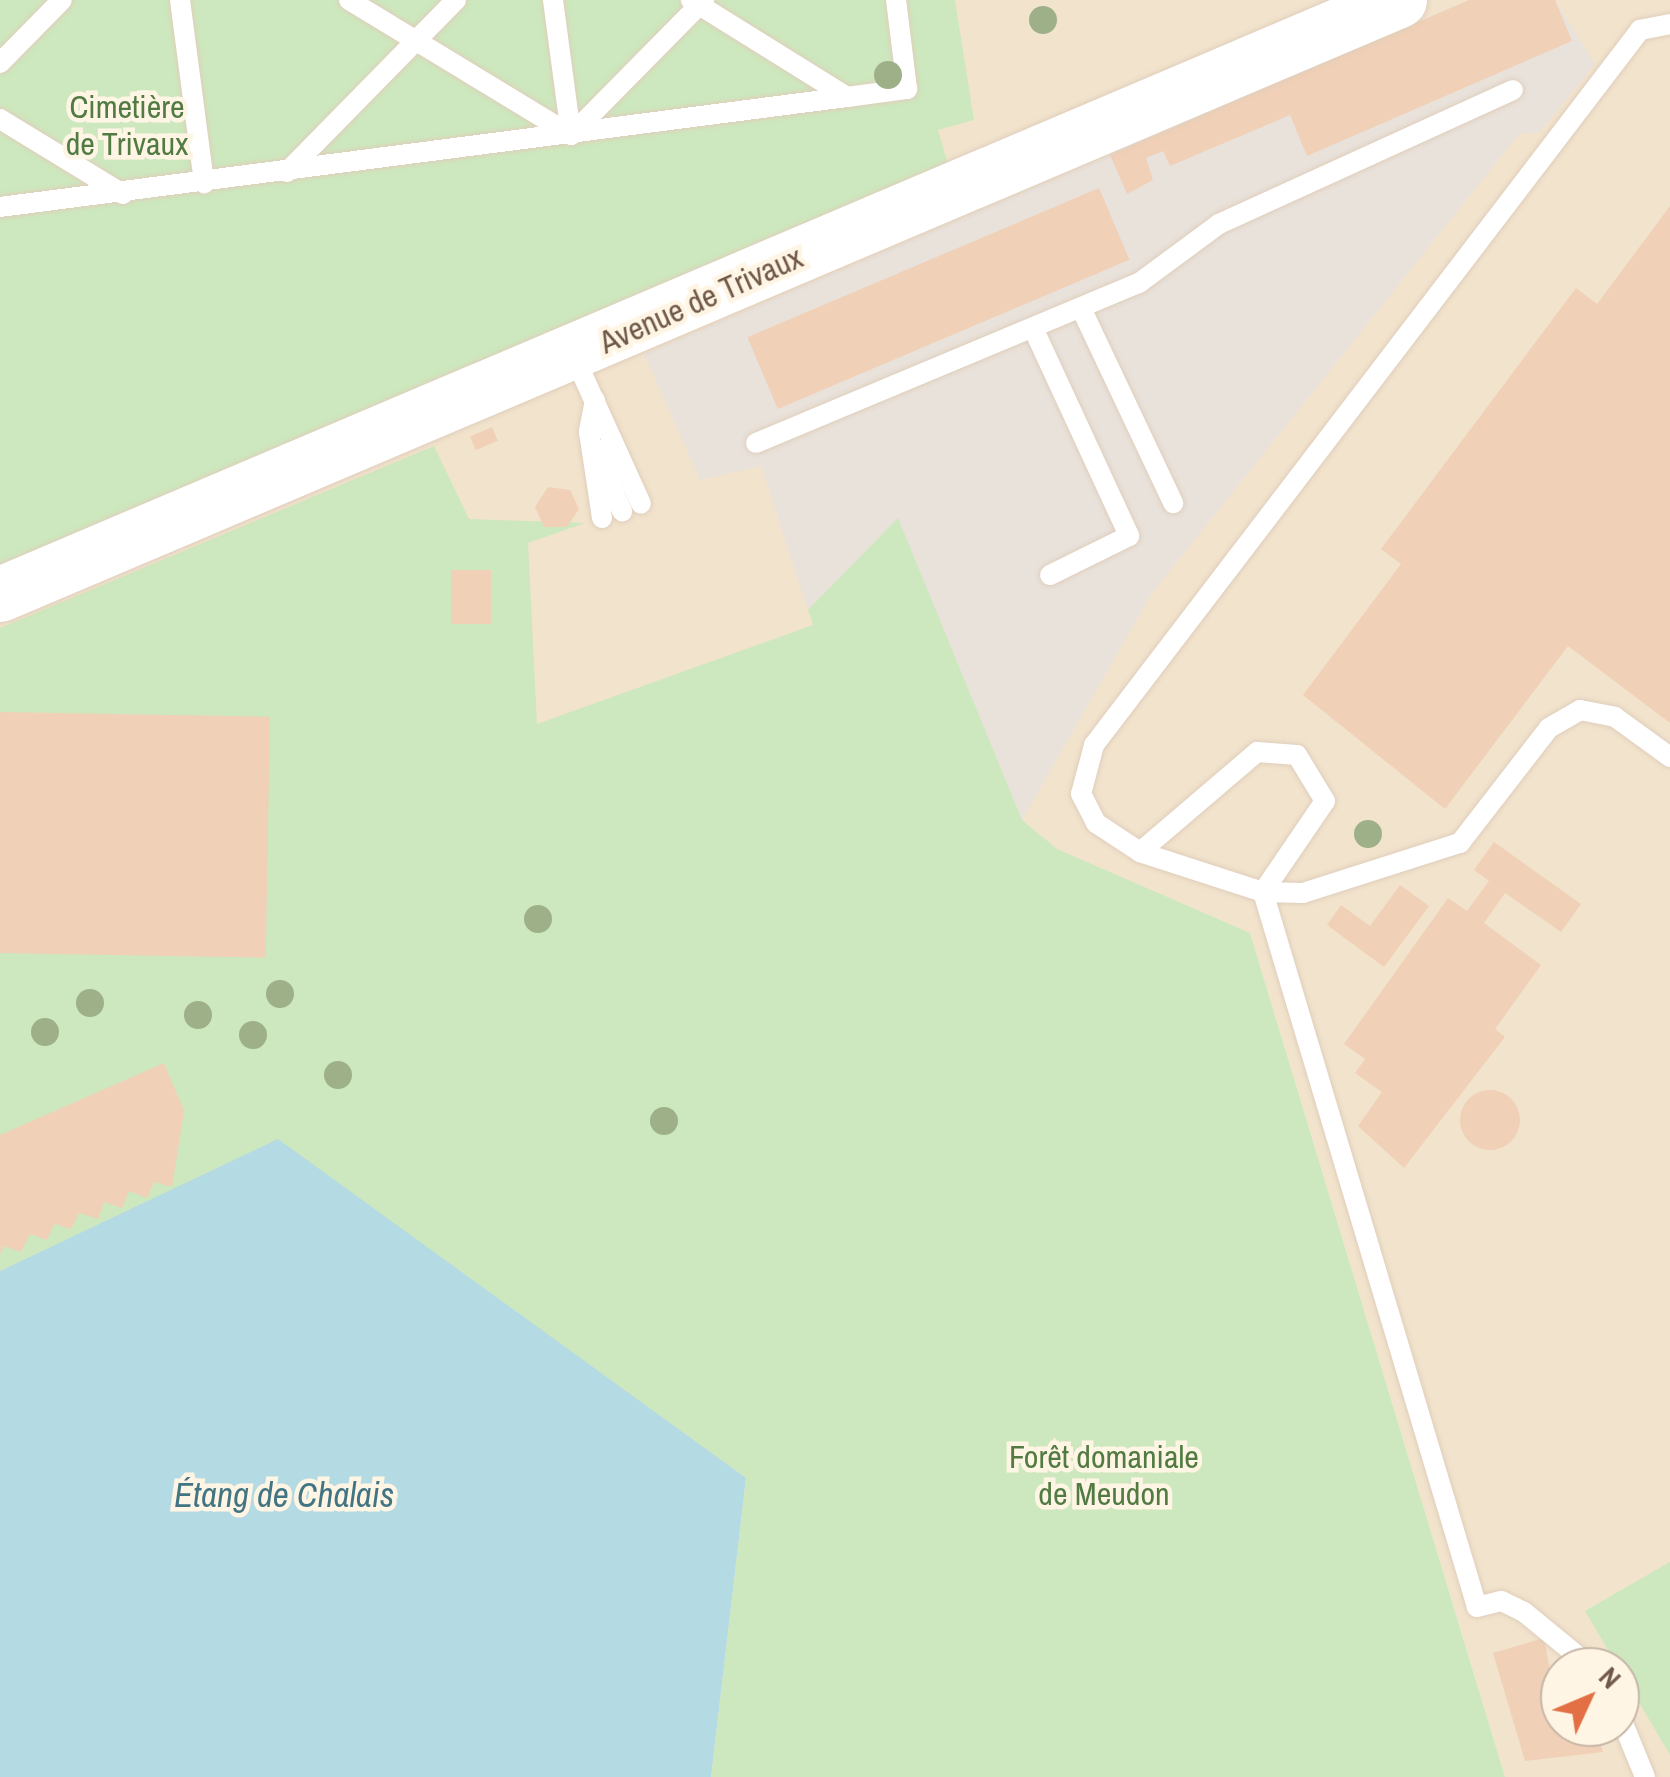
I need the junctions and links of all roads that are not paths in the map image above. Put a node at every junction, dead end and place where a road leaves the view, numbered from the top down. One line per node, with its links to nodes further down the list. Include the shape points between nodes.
1 (62, 0): 11 (lane)
2 (180, 0): 17 (lane)
3 (349, 0): 10 (lane)
4 (456, 0): 10 (lane)
5 (553, 0): 15 (lane)
6 (896, 0): 13 (lane, via 907,90)
7 (1399, 0): 22 (main road, Avenue de Trivaux)
8 (698, 2): 13 (lane); 15 (lane)
9 (1670, 24): 28 (lane, via 1640,30 1094,745 1081,794 1096,823)
10 (416, 40): 15 (lane); 16 (lane)
11 (0, 63)
12 (1512, 90): 20 (lane, via 1219,224 1155,274)
13 (847, 98): 15 (lane)
14 (0, 118): 18 (lane)
15 (571, 135): 16 (lane)
16 (287, 172): 17 (lane)
17 (204, 184): 18 (lane)
18 (123, 194): 19 (lane)
19 (0, 206)
20 (1081, 308): 21 (lane); 24 (lane)
21 (1034, 330): 23 (lane); 25 (lane, via 1129,536)
22 (585, 378): 22 (lane, via 622,511 589,432); 26 (main road, Avenue de Trivaux)
23 (756, 444)
24 (1172, 503)
25 (1050, 576)
26 (0, 594)
27 (1670, 757): 29 (lane, via 1616,717 1580,710 1550,728 1460,843 1303,893)
28 (1140, 852): 29 (lane); 29 (lane, via 1257,752 1297,756 1326,801)
29 (1264, 892): 30 (lane, via 1477,1607 1502,1602)
30 (1567, 1647)
31 (1632, 1747): 32 (lane)
32 (1644, 1777)

